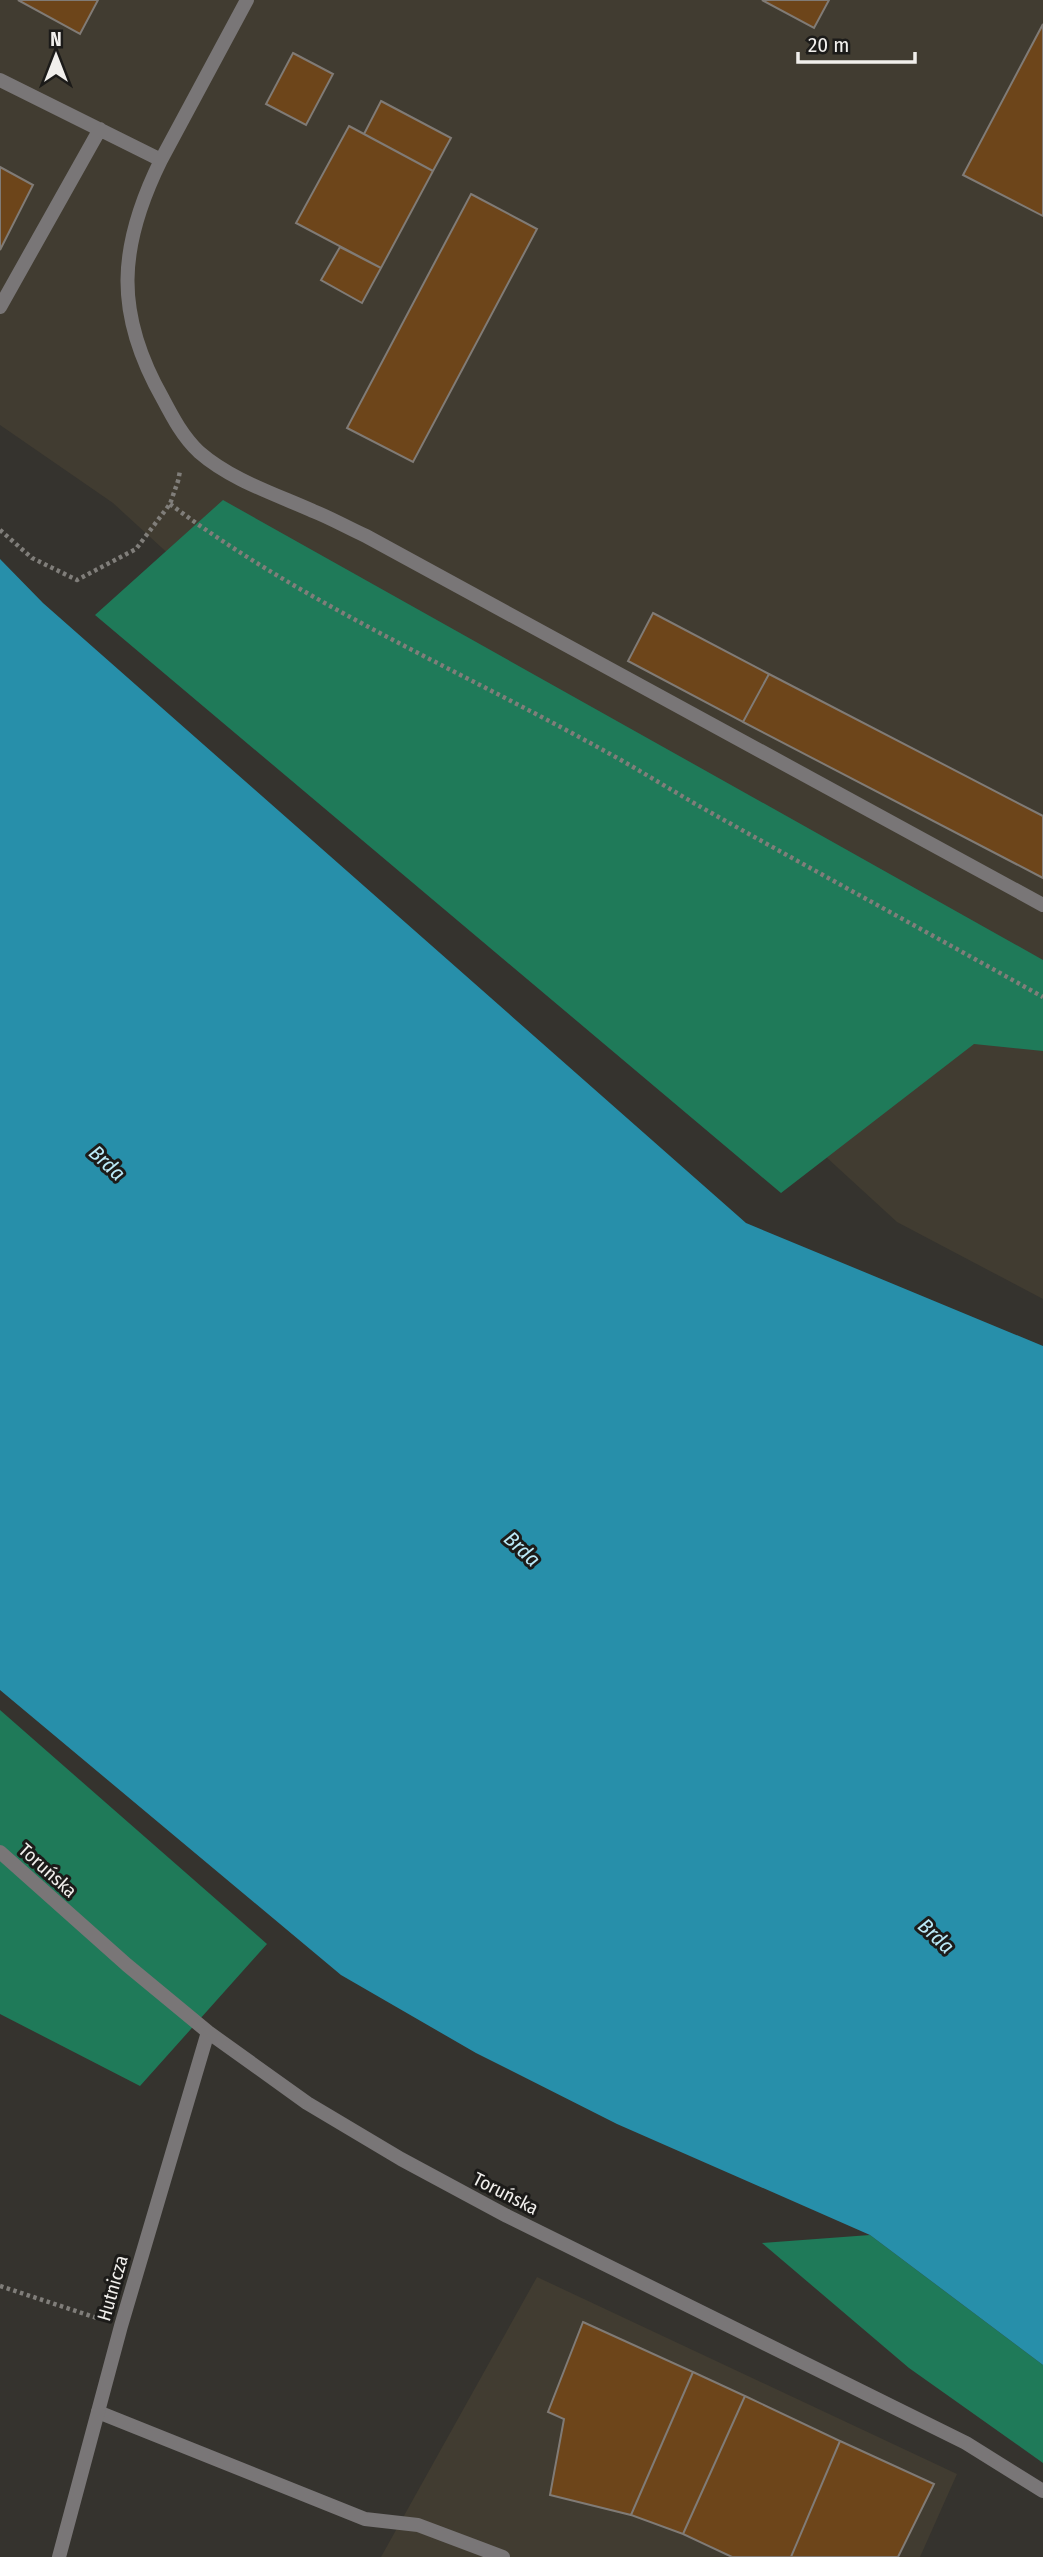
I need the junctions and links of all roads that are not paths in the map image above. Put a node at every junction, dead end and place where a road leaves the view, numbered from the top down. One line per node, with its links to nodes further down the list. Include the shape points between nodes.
1 (247, 0): 4 (street)
2 (0, 80): 3 (street)
3 (100, 129): 4 (street); 5 (street)
4 (160, 160): 6 (street, via 137,215 127,294 147,369 181,431 199,452 265,491 366,536)
5 (0, 307)
6 (1043, 905)
7 (0, 1852): 8 (street, Toruńska)
8 (208, 2032): 9 (street, Hutnicza); 10 (street, Toruńska, via 307,2103 401,2159 966,2442)
9 (98, 2412): 11 (street, Hutnicza); 12 (street, via 365,2519 418,2525)
10 (1043, 2491)
11 (59, 2557)
12 (503, 2557)

